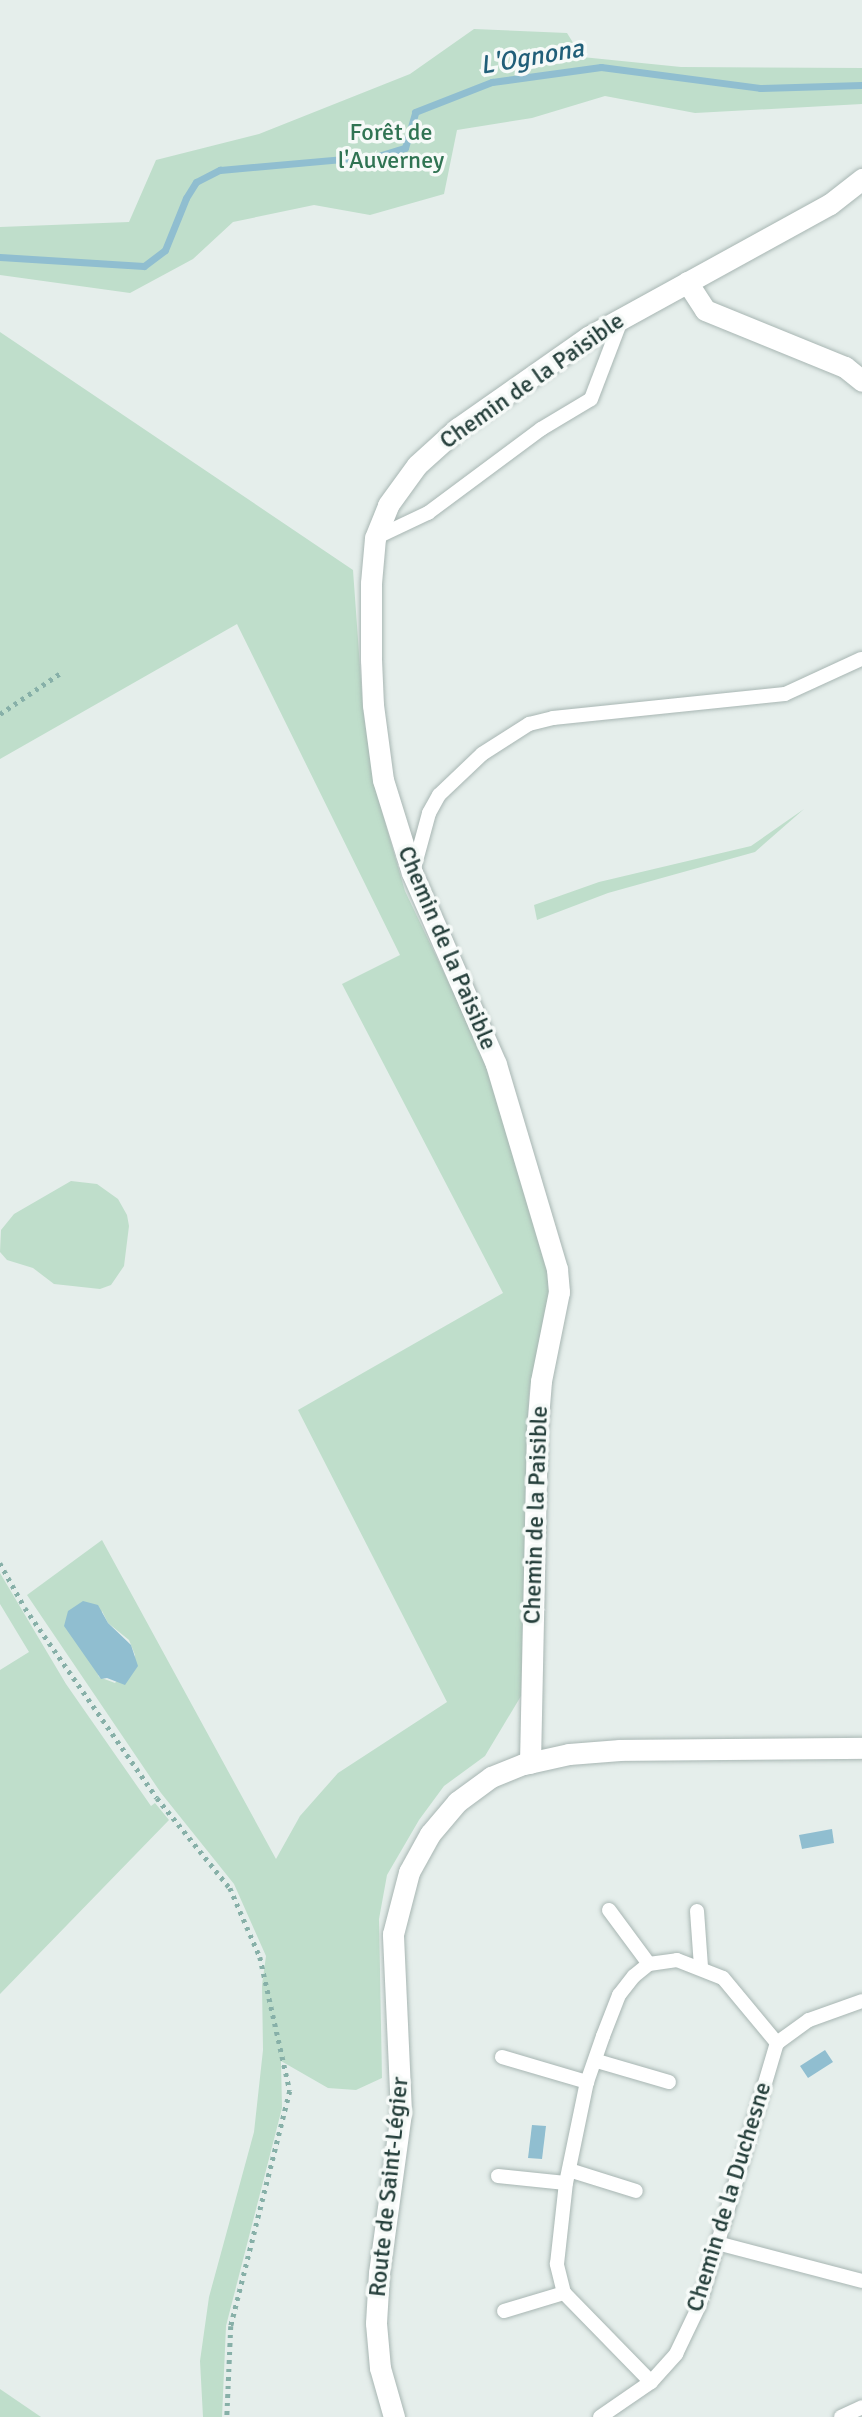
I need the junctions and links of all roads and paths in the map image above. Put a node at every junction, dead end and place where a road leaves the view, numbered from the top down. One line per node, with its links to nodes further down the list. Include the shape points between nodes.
1 (862, 179): 2 (street, Chemin de la Paisible, via 830,204)
2 (687, 282): 3 (street, Chemin de la Paisible); 4 (street, via 705,310 845,367)
3 (622, 318): 5 (street, Chemin de la Paisible, via 587,337 434,449 388,505); 5 (lane, via 591,399 541,429 428,513)
4 (862, 381)
5 (375, 538): 9 (street, Chemin de la Paisible, via 371,660 378,753)
6 (861, 660): 9 (lane, via 785,694 529,724 482,754 439,795 429,813)
7 (62, 673): 8 (path)
8 (0, 714)
9 (412, 873): 12 (street, Chemin de la Paisible, via 496,1065 557,1269 559,1292 538,1420)
10 (0, 1563): 32 (path, via 25,1608 157,1798 230,1888 260,1957 290,2091 236,2302)
11 (862, 1748): 12 (street, Route de Saint-Légier, via 591,1751)
12 (530, 1763): 33 (street, Route de Saint-Légier, via 492,1777 442,1818 419,1850 397,1911 393,1957 401,2112 376,2323 380,2368)
13 (608, 1910): 15 (lane)
14 (697, 1912): 16 (lane)
15 (649, 1964): 16 (lane, via 677,1960); 20 (lane, via 619,1995)
16 (701, 1967): 18 (lane, via 723,1978)
17 (862, 2001): 18 (lane, via 809,2020)
18 (777, 2043): 26 (lane, Chemin de la Duchesne)
19 (502, 2057): 21 (lane)
20 (597, 2061): 21 (lane); 22 (lane)
21 (587, 2082): 24 (lane)
22 (669, 2082)
23 (498, 2176): 24 (lane)
24 (568, 2177): 25 (lane); 28 (lane, via 557,2264)
25 (636, 2191)
26 (717, 2243): 27 (lane); 30 (lane, Chemin de la Duchesne, via 699,2306 676,2354)
27 (862, 2281)
28 (564, 2293): 29 (lane); 30 (lane)
29 (504, 2311)
30 (651, 2382): 34 (lane, Chemin de la Duchesne)
31 (862, 2407): 35 (lane)
32 (227, 2417)
33 (394, 2417)
34 (600, 2417)
35 (841, 2417)

